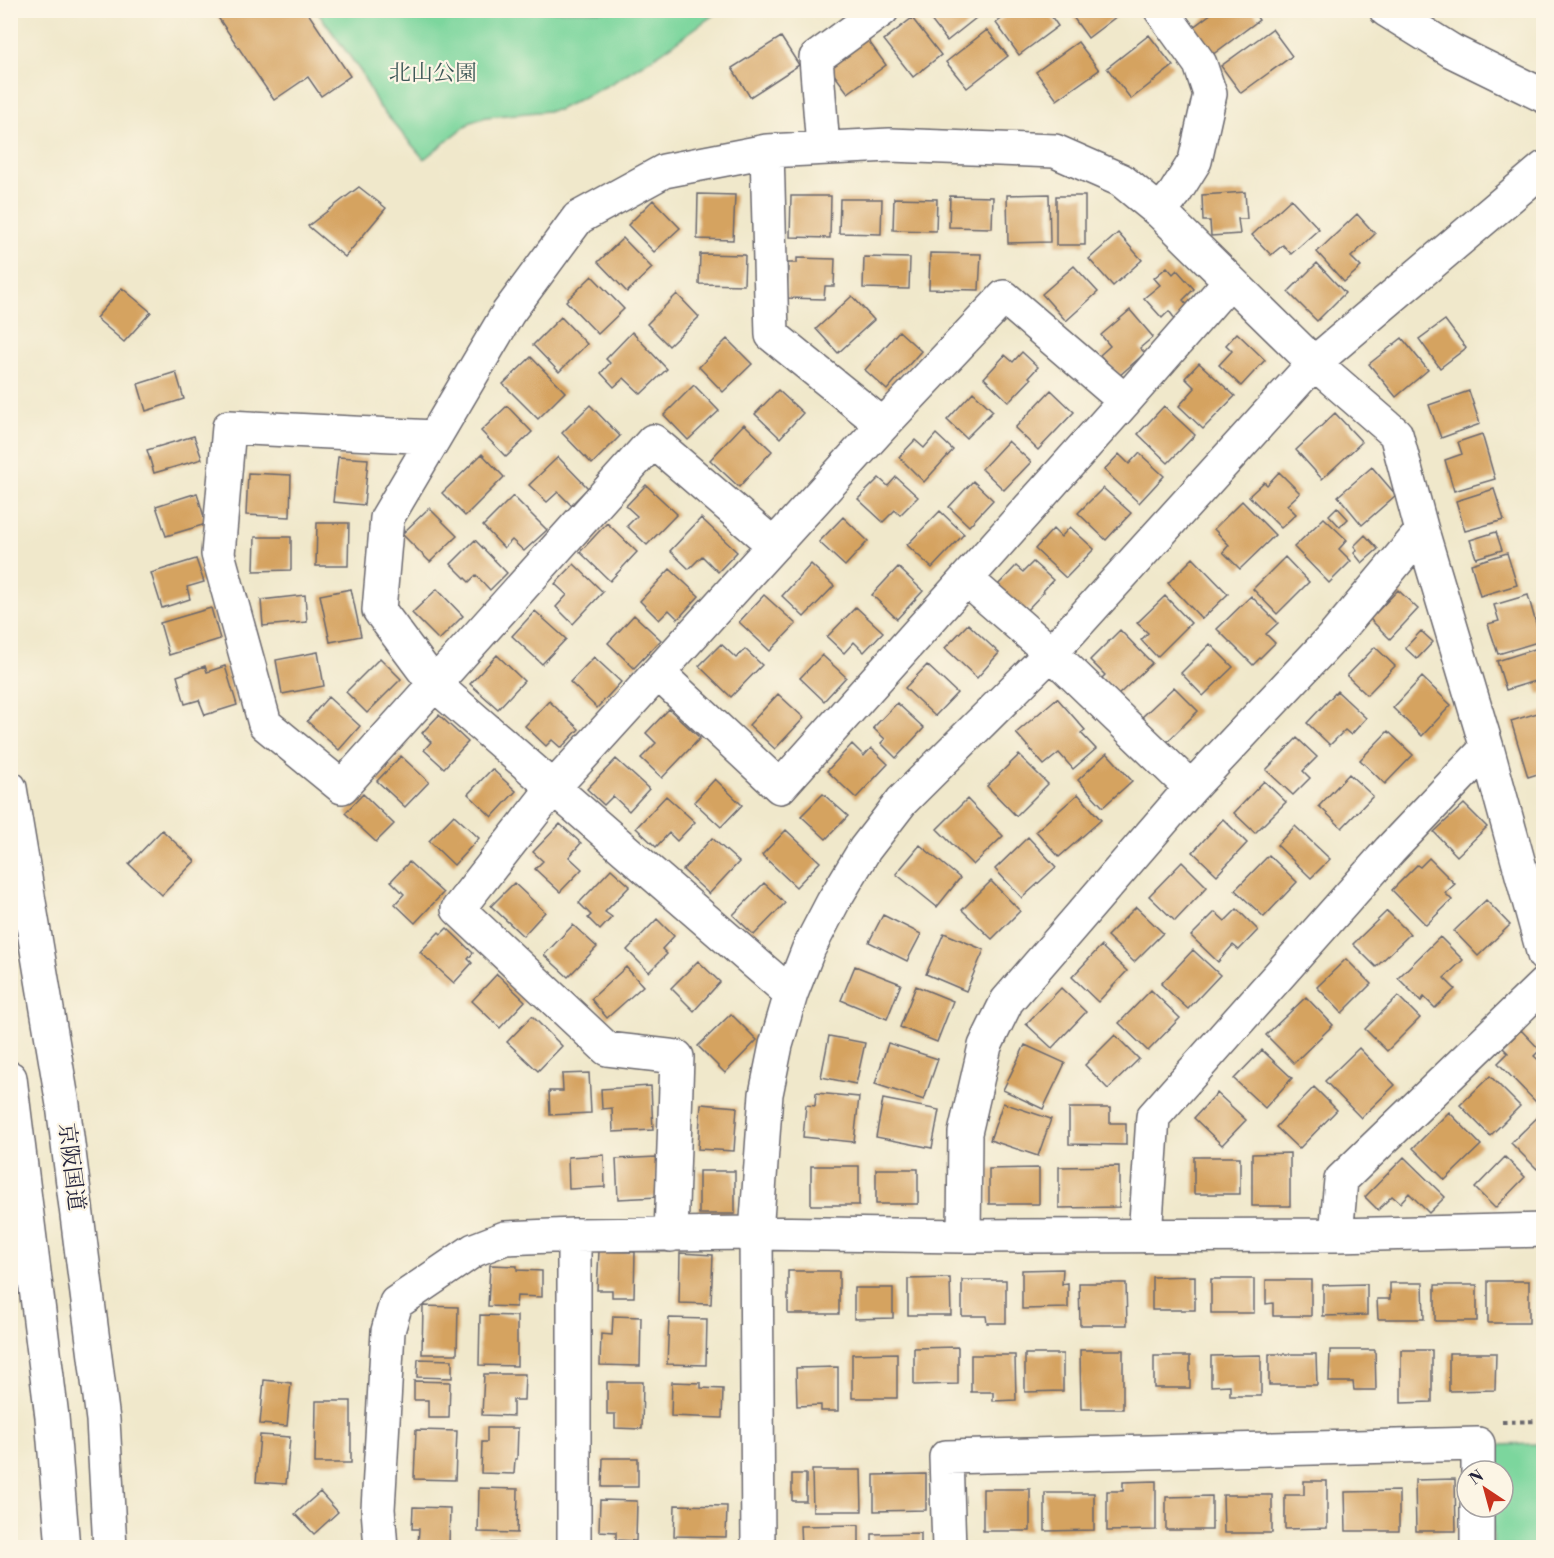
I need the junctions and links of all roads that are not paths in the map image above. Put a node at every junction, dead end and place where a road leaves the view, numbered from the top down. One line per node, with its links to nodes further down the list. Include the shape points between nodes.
1 (882, 10): 5 (main road, via 816,58)
2 (1161, 10): 8 (main road, via 1200,64 1210,94 1194,161)
3 (1386, 10): 4 (main road, via 1452,51)
4 (1544, 96)
5 (823, 148): 6 (main road); 8 (main road, via 890,144 1055,151 1121,180)
6 (767, 151): 12 (main road, via 772,335); 13 (main road, via 664,171 578,218 508,313)
7 (1544, 168): 10 (main road)
8 (1160, 212): 9 (main road)
9 (1230, 281): 10 (main road); 11 (main road)
10 (1314, 363): 14 (main road, via 1396,434); 17 (main road)
11 (1125, 401): 12 (main road, via 1004,297); 16 (main road)
12 (883, 425): 15 (main road)
13 (434, 437): 19 (main road, via 387,519 380,610); 19 (main road, via 229,427 218,554 266,724 342,787)
14 (1422, 531): 20 (main road); 22 (main road, via 1335,635)
15 (774, 545): 18 (main road); 19 (main road, via 653,441)
16 (966, 579): 17 (main road); 18 (main road, via 780,787)
17 (1051, 653): 22 (main road); 26 (main road, via 902,801 833,902)
18 (658, 673): 21 (main road)
19 (434, 684): 21 (main road)
20 (1487, 748): 24 (main road); 34 (main road, via 1390,850 1153,1117)
21 (553, 788): 26 (main road); 31 (main road, via 458,909 607,1049 677,1058)
22 (1191, 788): 33 (main road, via 1007,1001 985,1046 965,1133)
23 (10, 789): 38 (main road, 京阪国道, via 63,1105 103,1420)
24 (1544, 955)
25 (1544, 984): 32 (main road, via 1341,1180)
26 (791, 994): 29 (main road, via 766,1094)
27 (10, 1078): 37 (main road, via 52,1417)
28 (1544, 1230): 32 (main road)
29 (756, 1233): 31 (main road); 33 (main road); 41 (main road)
30 (574, 1235): 31 (main road); 39 (main road, via 505,1238 474,1250 396,1303 388,1331 378,1509); 40 (main road)
31 (671, 1235)
32 (1336, 1235): 34 (main road)
33 (964, 1236): 34 (main road)
34 (1145, 1236)
35 (1478, 1459): 42 (main road, via 1478,1444 945,1457)
36 (1478, 1519): 43 (main road)
37 (63, 1548)
38 (110, 1548)
39 (381, 1548)
40 (574, 1548)
41 (758, 1548)
42 (949, 1548)
43 (1477, 1548)

